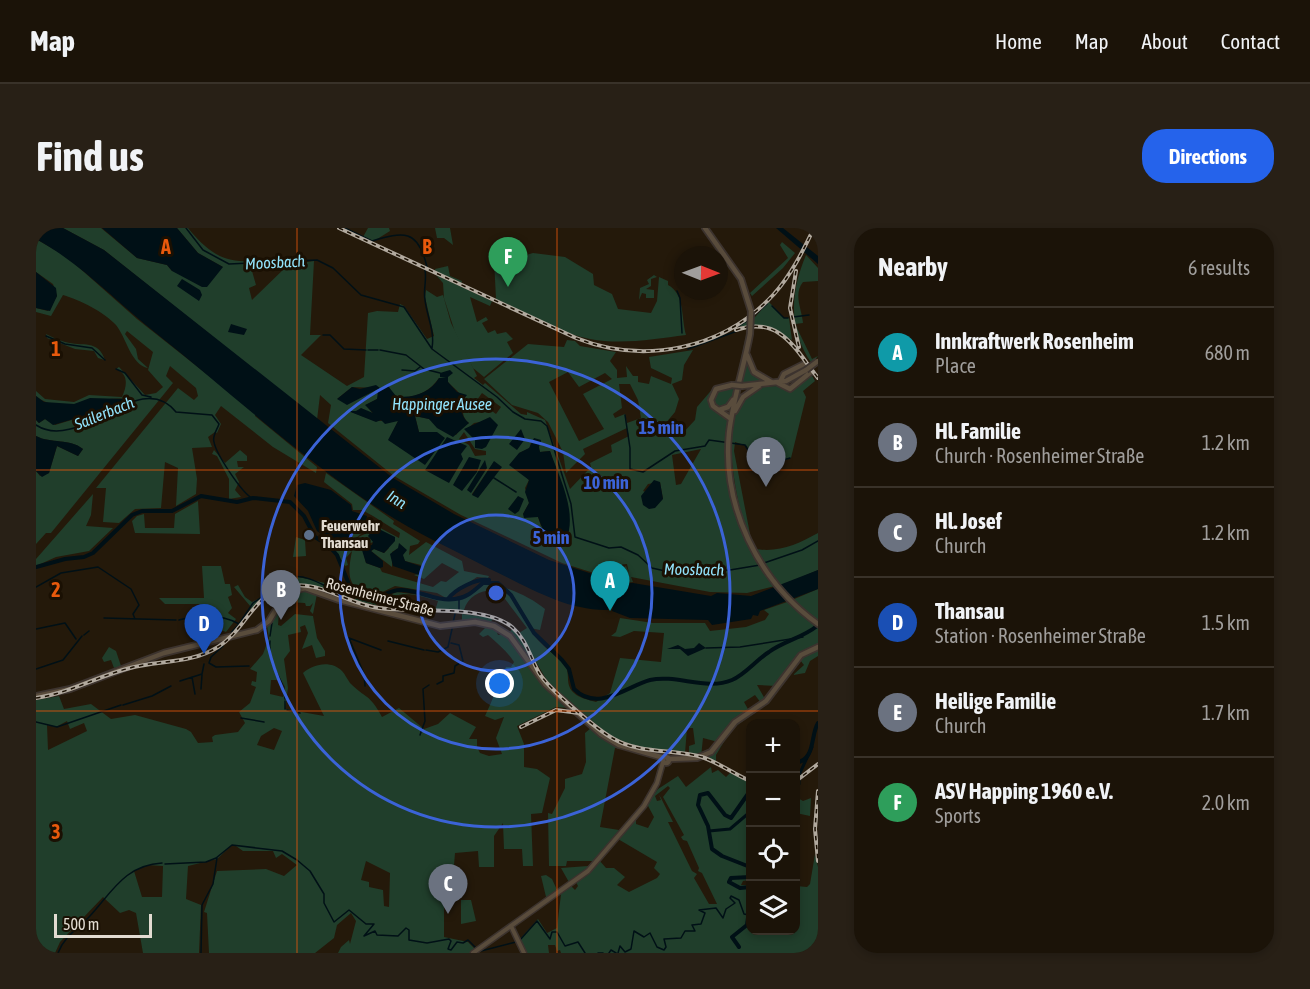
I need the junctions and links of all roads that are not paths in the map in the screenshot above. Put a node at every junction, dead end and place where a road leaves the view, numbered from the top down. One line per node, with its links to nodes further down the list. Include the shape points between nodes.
1 (705, 228): 2 (main road, bridge, via 747,292 751,311)
2 (746, 352): 5 (main road, via 754,372); 7 (main road)
3 (818, 361): 4 (main road, bridge)
4 (807, 368): 5 (main road); 5 (main road, via 791,388)
5 (781, 382): 6 (main road)
6 (763, 385): 8 (main road, bridge, via 719,387 712,393 711,403); 9 (main road, via 743,397)
7 (736, 395): 8 (main road, via 729,407); 9 (main road)
8 (719, 410): 9 (main road)
9 (731, 420): 10 (main road, via 728,464 735,506 751,545 776,583)
10 (818, 624)
11 (818, 647): 13 (main road, via 801,656 766,701 735,722 709,754)
12 (36, 696): 13 (main road, Rosenheimer Straße, via 70,689 164,653 257,630 269,621 284,595 305,588 440,626 476,622 497,628 514,640 545,684 601,734 619,745)
13 (665, 761): 14 (street, via 644,806 591,868)
14 (511, 926): 15 (street); 16 (street)
15 (476, 951)
16 (524, 953)

